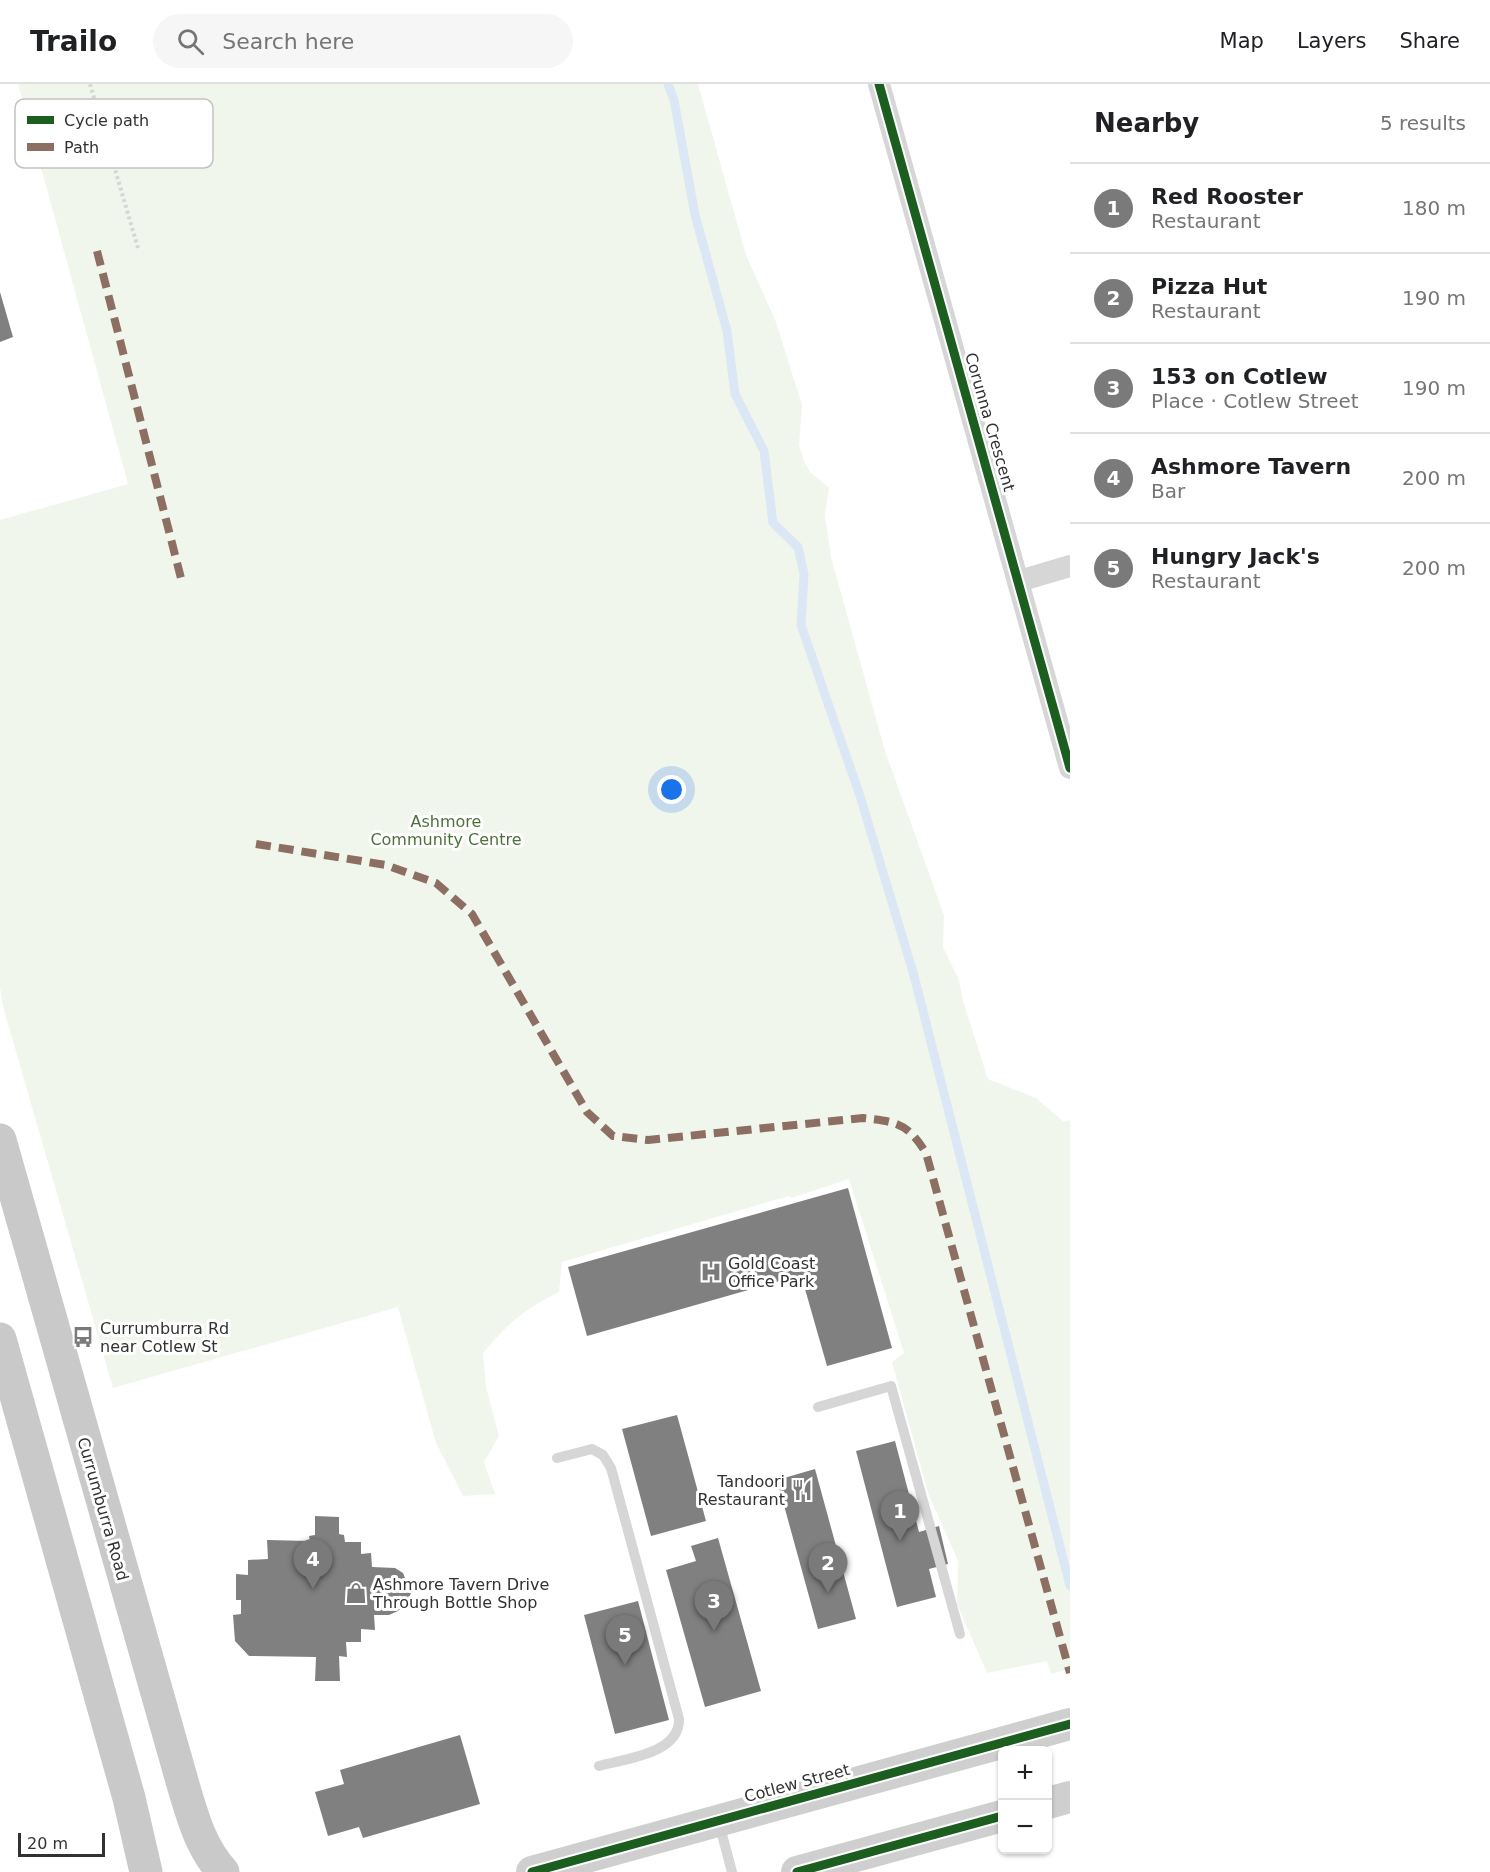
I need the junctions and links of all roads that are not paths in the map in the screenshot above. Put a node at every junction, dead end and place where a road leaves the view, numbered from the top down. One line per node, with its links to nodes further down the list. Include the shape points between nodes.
1 (879, 84): 3 (street, Corunna Crescent)
2 (1070, 566): 3 (street)
3 (1019, 581): 4 (street, Corunna Crescent)
4 (1070, 768)
5 (0, 1140): 17 (main road, Currumburra Road, via 181,1778 198,1833)
6 (0, 1339): 16 (main road, via 129,1798)
7 (818, 1407): 9 (lane, via 891,1386)
8 (557, 1458): 11 (lane, via 592,1449 603,1455 611,1468 679,1719 675,1735 658,1749)
9 (960, 1634)
10 (1070, 1725): 15 (main road, Cotlew Street)
11 (599, 1766)
12 (1070, 1798): 13 (main road)
13 (1052, 1802)
14 (998, 1817): 20 (main road)
15 (718, 1820): 18 (main road, Cotlew Street); 19 (lane)
16 (146, 1872)
17 (223, 1872)
18 (532, 1872)
19 (732, 1872)
20 (797, 1872)

